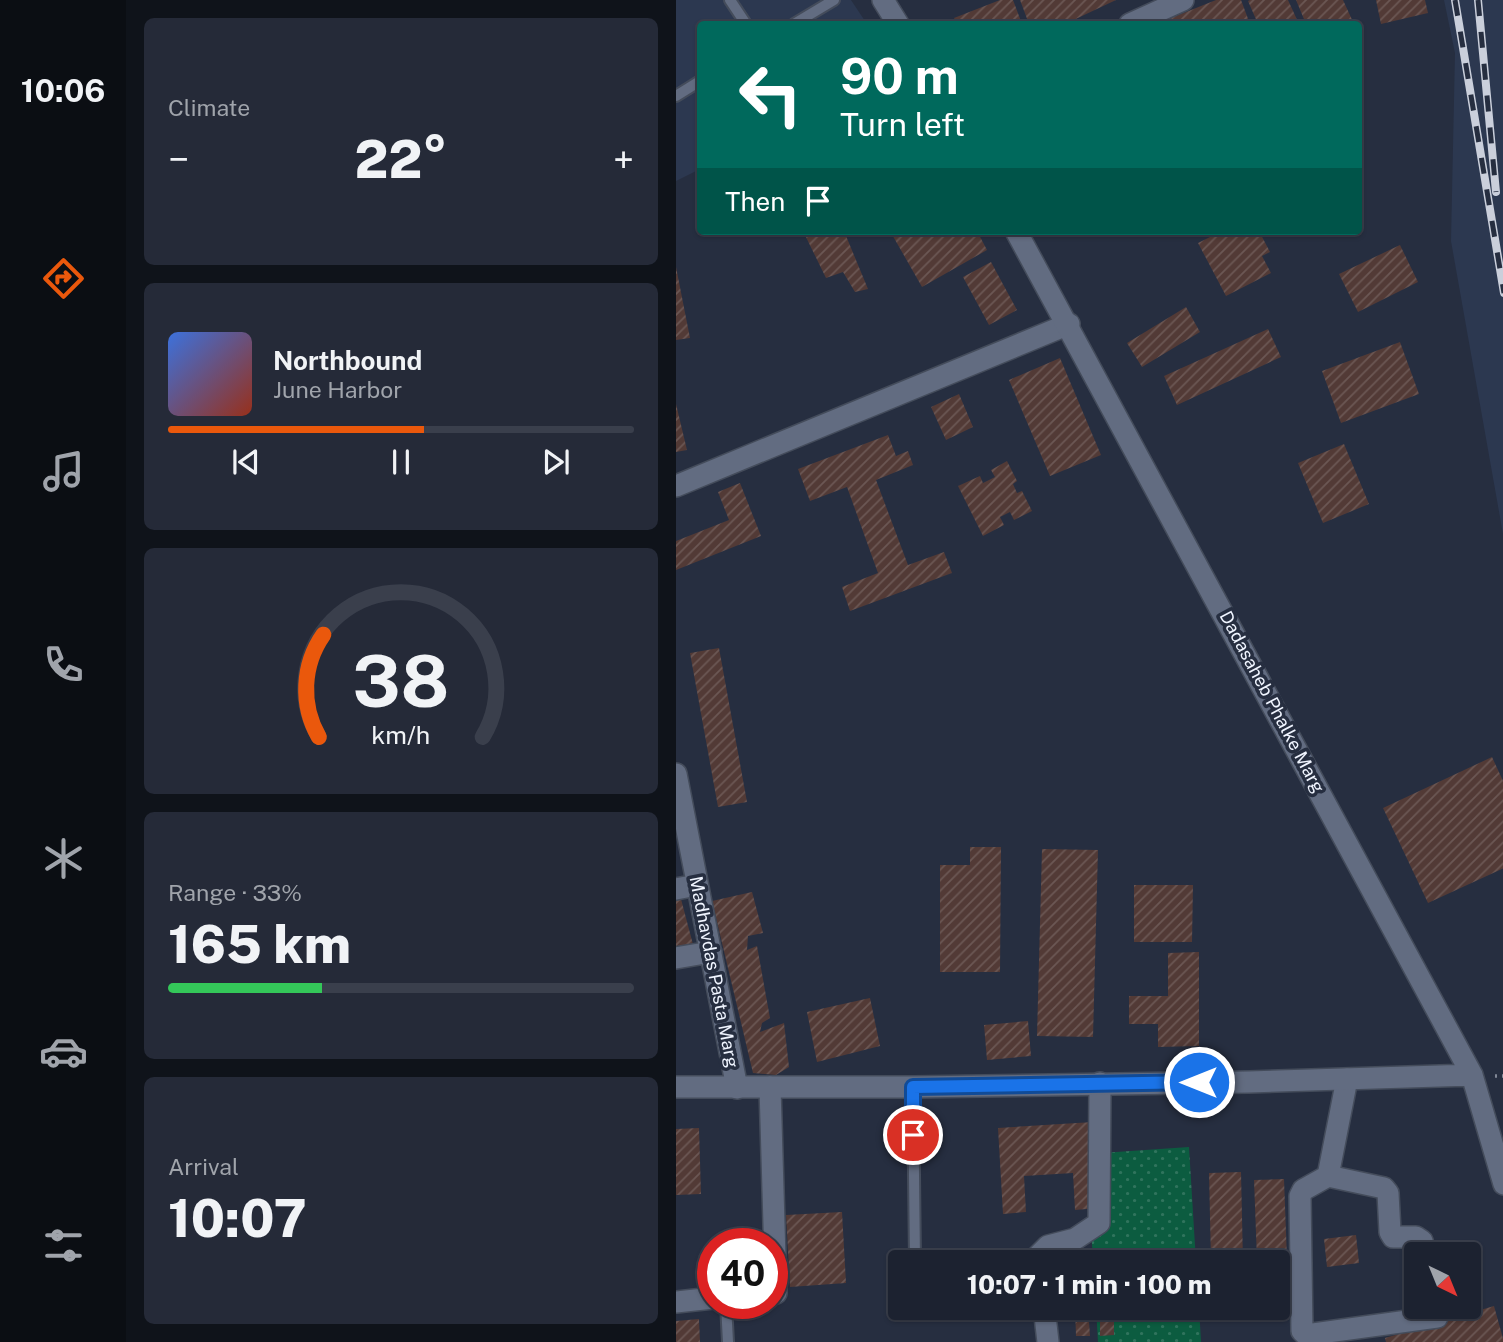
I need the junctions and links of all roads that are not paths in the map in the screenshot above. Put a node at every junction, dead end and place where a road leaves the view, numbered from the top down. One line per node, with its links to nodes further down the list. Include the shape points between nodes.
1 (730, 0): 5 (lane)
2 (834, 0): 6 (lane)
3 (883, 0): 7 (street)
4 (1183, 0): 8 (street)
5 (743, 21)
6 (799, 21)
7 (896, 21)
8 (1137, 21)
9 (697, 83): 10 (lane)
10 (676, 96)
11 (1018, 235): 12 (street, Dadasaheb Phalke Marg)
12 (1069, 324): 13 (street); 19 (street, Dadasaheb Phalke Marg)
13 (676, 486)
14 (676, 774): 15 (street, Madhavdas Pasta Marg)
15 (698, 885): 16 (street); 17 (street, Madhavdas Pasta Marg)
16 (676, 889)
17 (710, 952): 18 (street); 23 (street, Madhavdas Pasta Marg)
18 (676, 958)
19 (1472, 1075): 20 (street); 27 (street, Dadasaheb Phalke Marg)
20 (1347, 1079): 21 (street); 26 (street)
21 (1100, 1083): 25 (street); 31 (street, via 1099,1223 1075,1239)
22 (676, 1087): 23 (street)
23 (737, 1087): 24 (street)
24 (770, 1087): 25 (street); 28 (street)
25 (913, 1087): 30 (lane)
26 (1328, 1176): 29 (street, via 1384,1188 1393,1237 1416,1237); 36 (street, via 1300,1196 1302,1331 1307,1335)
27 (1504, 1184)
28 (774, 1228)
29 (1422, 1242)
30 (915, 1250)
31 (1044, 1250)
32 (697, 1300): 33 (street)
33 (676, 1302)
34 (727, 1319): 37 (lane)
35 (1045, 1320): 38 (street)
36 (1415, 1320)
37 (728, 1342)
38 (1048, 1342)

